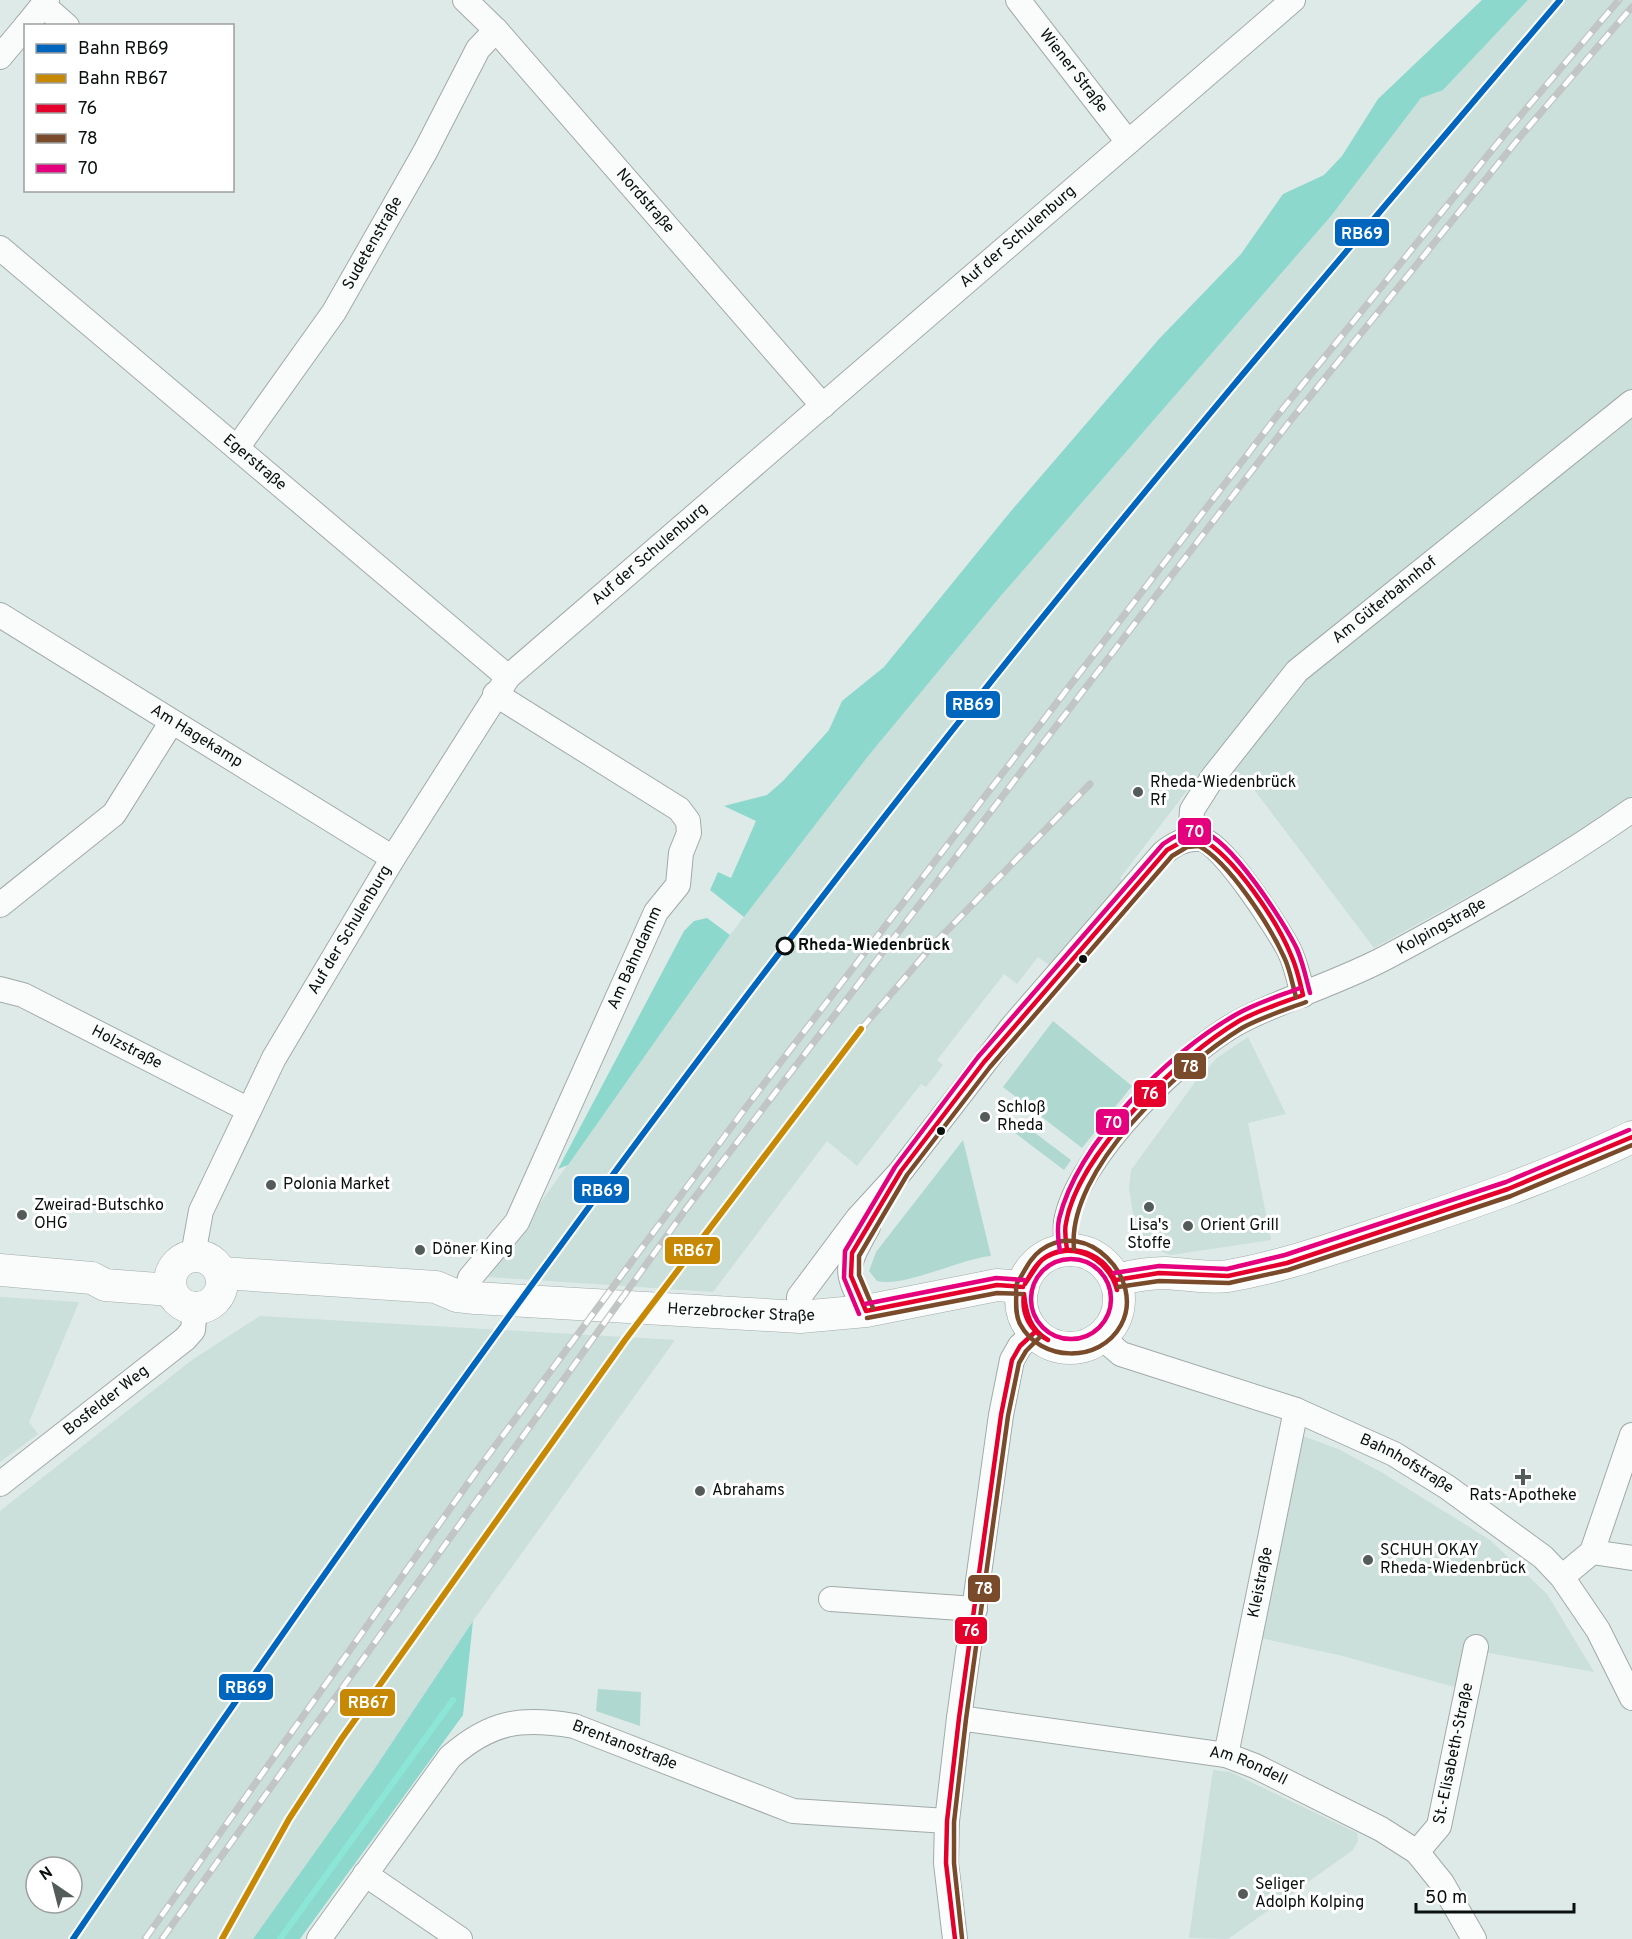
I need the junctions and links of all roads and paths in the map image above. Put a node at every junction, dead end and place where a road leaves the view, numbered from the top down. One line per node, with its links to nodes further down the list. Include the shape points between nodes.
1 (465, 0): 8 (street, Nordstraße)
2 (1018, 0): 10 (street, Wiener Straße)
3 (1293, 0): 10 (street, Auf der Schulenburg)
4 (45, 3): 5 (street); 6 (street)
5 (28, 24)
6 (65, 24)
7 (24, 28): 9 (street)
8 (496, 30): 13 (street, Nordstraße); 14 (street, Sudetenstraße, via 478,49 334,312)
9 (0, 57)
10 (1128, 142): 13 (street, Auf der Schulenburg)
11 (0, 248): 14 (street, Egerstraße)
12 (1632, 402): 19 (street, Am Güterbahnhof, via 1297,671 1213,777 1192,810)
13 (824, 406): 16 (street, Auf der Schulenburg)
14 (237, 448): 16 (street, Egerstraße)
15 (0, 615): 17 (street, Am Hagekamp)
16 (502, 685): 20 (street, Auf der Schulenburg); 33 (street, Am Bahndamm, via 679,809 688,821 689,833 681,853 678,885 656,912 517,1222 470,1278)
17 (171, 723): 20 (street, Am Hagekamp); 21 (street, via 114,814)
18 (1632, 810): 23 (street, Kolpingstraße, via 1574,851 1414,942)
19 (1190, 839): 23 (street, via 1203,839 1215,846 1234,867 1289,951); 26 (street, via 1177,843 1148,869 1012,1027)
20 (393, 858): 24 (street, Auf der Schulenburg, via 293,1023)
21 (0, 905)
22 (0, 989): 24 (street, Holzstraße, via 23,995)
23 (1303, 995): 27 (street, Kolpingstraße, via 1240,1021 1196,1050 1166,1077 1093,1165 1072,1202 1066,1223)
24 (249, 1110): 29 (street, Auf der Schulenburg, via 201,1211)
25 (1632, 1137): 30 (main road, via 1596,1155 1466,1205 1284,1264 1227,1276 1197,1278 1165,1273)
26 (901, 1171): 35 (street, via 852,1253 852,1284); 36 (street, via 858,1218 800,1297)
27 (1066, 1250): 30 (main road, via 1096,1257); 32 (main road, via 1047,1256 1032,1269)
28 (0, 1270): 29 (main road, via 92,1278 107,1270)
29 (179, 1272): 31 (main road, via 205,1256 215,1263); 34 (main road, via 176,1299)
30 (1116, 1280): 38 (main road, via 1118,1311)
31 (222, 1282): 33 (main road, Herzebrocker Straße, via 433,1303); 34 (main road, via 215,1300)
32 (1023, 1287): 35 (main road, Herzebrocker Straße, via 996,1285); 37 (main road, via 1026,1319)
33 (461, 1296): 36 (main road, Herzebrocker Straße)
34 (195, 1308): 41 (street, Bosfelder Weg, via 193,1330 185,1339)
35 (866, 1311): 36 (main road, Herzebrocker Straße)
36 (800, 1317)
37 (1035, 1332): 38 (main road, via 1060,1346 1074,1347); 46 (street, via 1012,1360)
38 (1101, 1337): 39 (street, Bahnhofstraße, via 1121,1354)
39 (1296, 1410): 44 (street, Bahnhofstraße, via 1394,1454 1448,1487 1535,1550); 50 (street, Kleistraße)
40 (1632, 1435): 42 (street)
41 (0, 1484)
42 (1592, 1552): 43 (street); 44 (street)
43 (1632, 1558)
44 (1562, 1577): 48 (street, Bahnhofstraße, via 1598,1630)
45 (831, 1599): 46 (street)
46 (975, 1609): 49 (street)
47 (1476, 1647): 52 (street, St.-Elisabeth-Straße, via 1439,1826)
48 (1632, 1698)
49 (959, 1718): 50 (street, Am Rondell); 51 (street)
50 (1226, 1755): 52 (street, Am Rondell, via 1382,1829)
51 (947, 1821): 53 (street, Brentanostraße, via 793,1811 574,1726 538,1720 509,1724 474,1737 450,1757); 56 (street, via 946,1863)
52 (1417, 1852): 57 (street, Am Rondell, via 1442,1883)
53 (365, 1874): 54 (street, Brentanostraße); 55 (street)
54 (319, 1939)
55 (460, 1939)
56 (955, 1939)
57 (1474, 1939)

